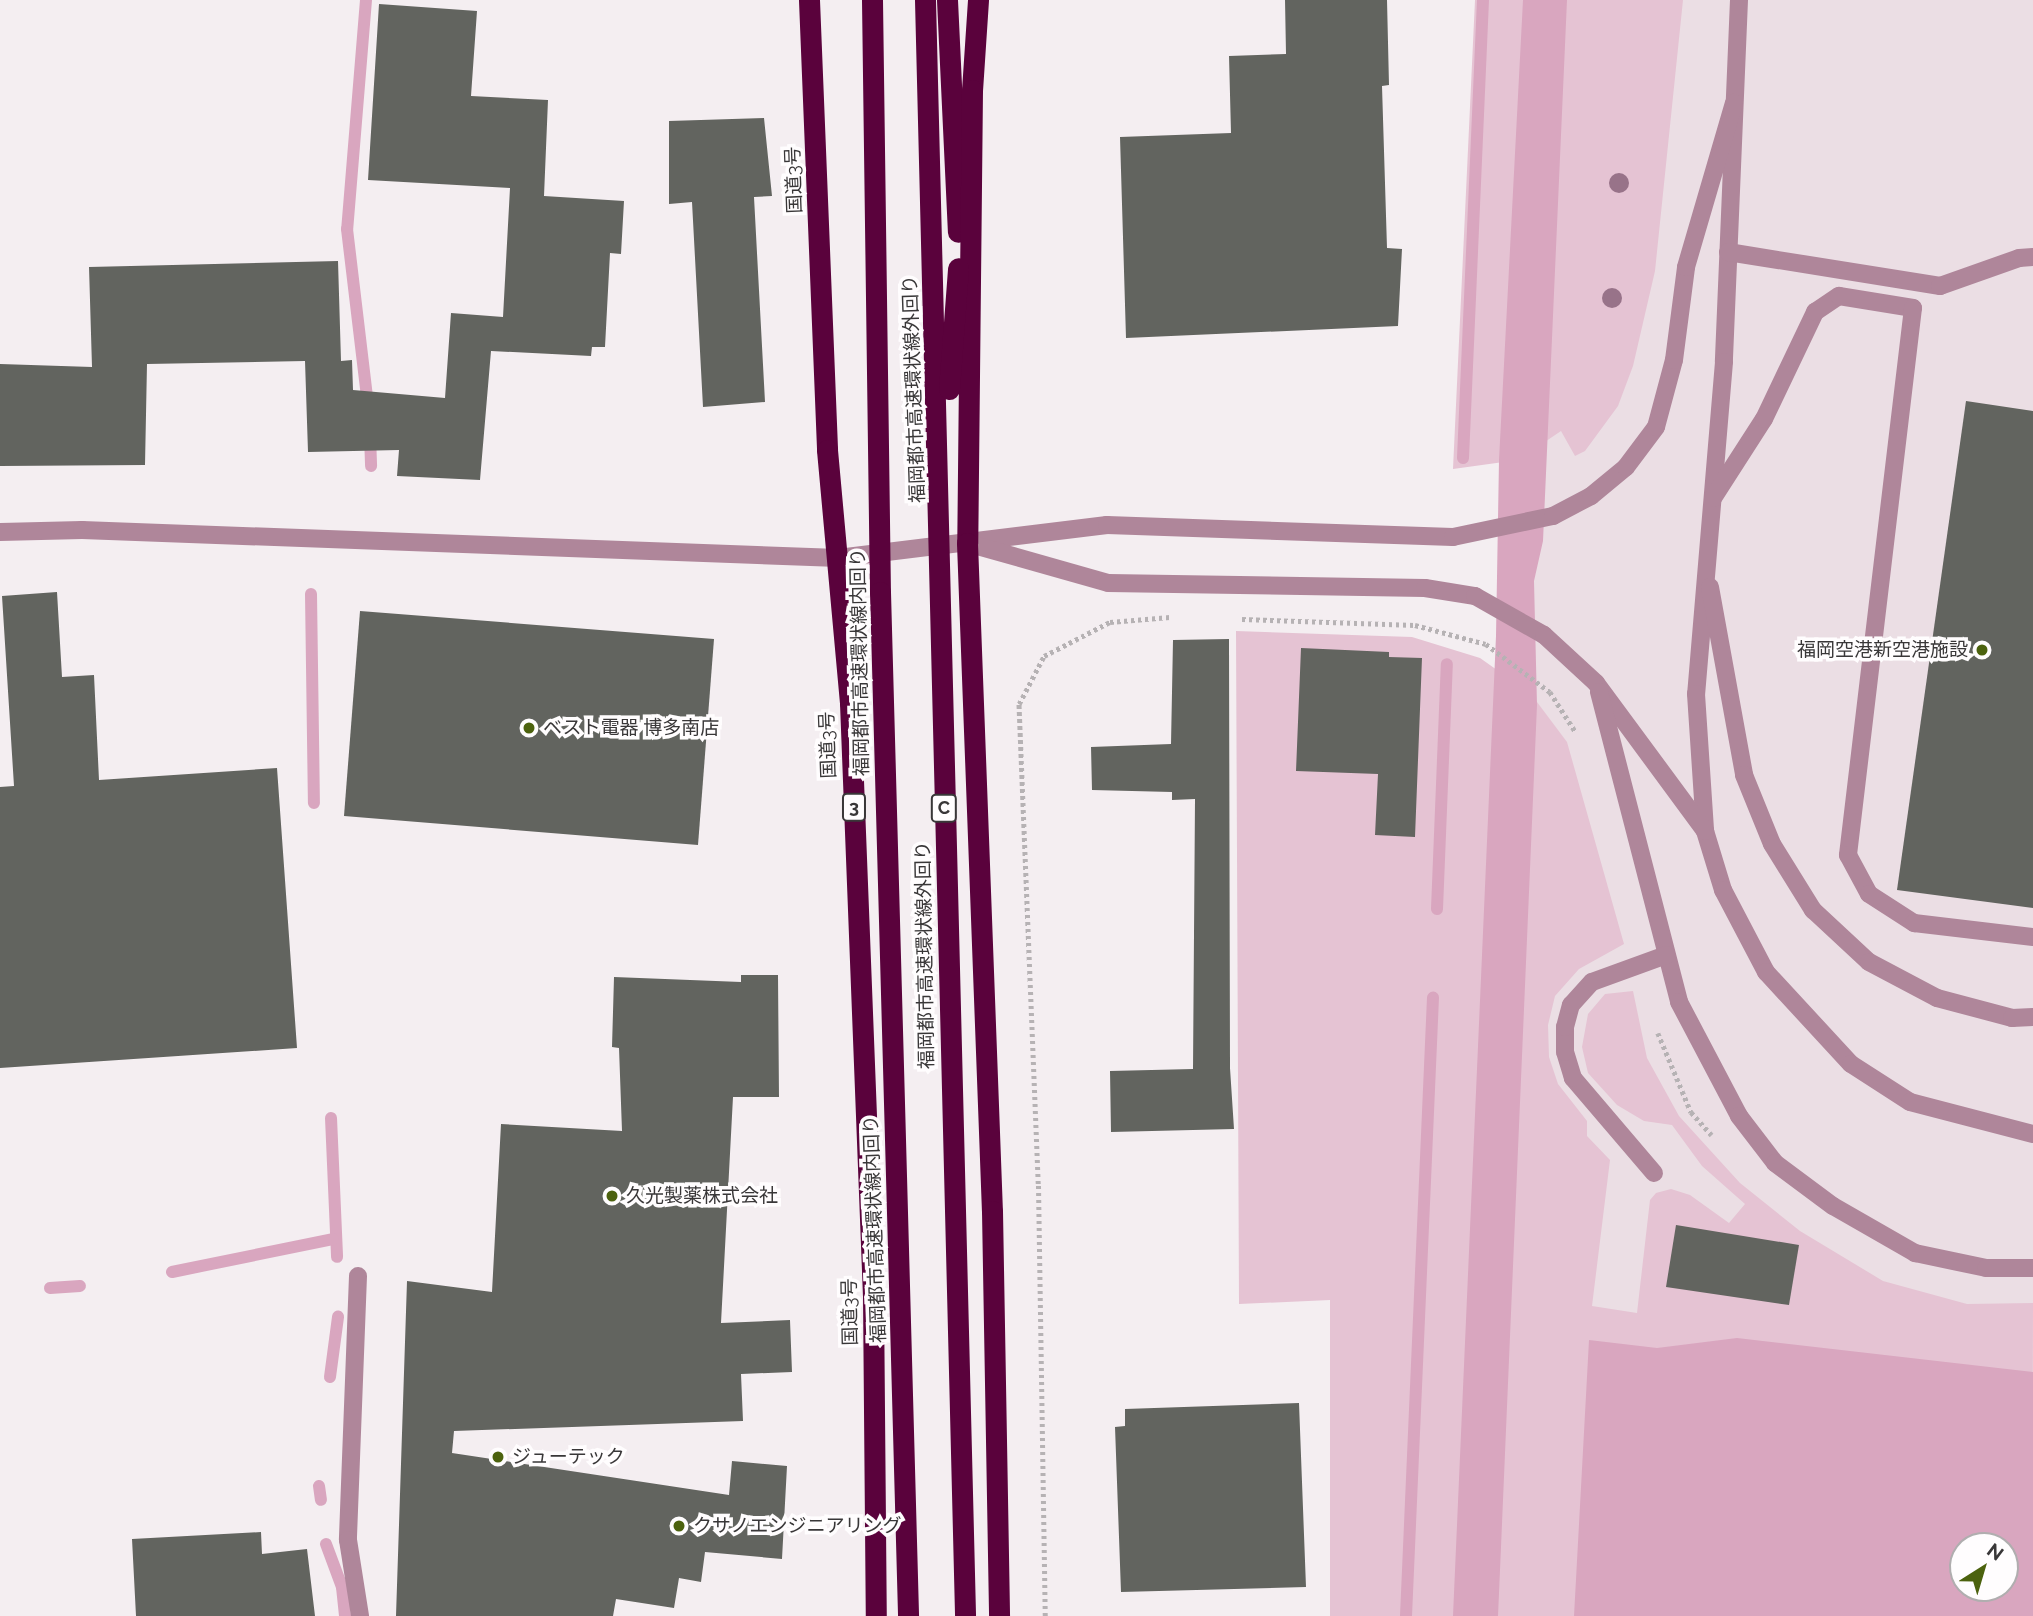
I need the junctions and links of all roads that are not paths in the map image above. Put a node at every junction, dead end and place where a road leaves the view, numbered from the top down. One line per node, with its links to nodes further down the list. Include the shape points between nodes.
1 (809, 0): 14 (highway, 国道3号 / 3, via 827,450)
2 (925, 0): 11 (highway, 福岡都市高速環状線外回り / C)
3 (947, 0): 11 (highway, via 959,251)
4 (978, 0): 13 (highway, via 972,90)
5 (1739, 0): 7 (street)
6 (872, 5): 27 (highway, 福岡都市高速環状線内回り, via 880,593)
7 (1734, 103): 8 (street); 13 (street, via 1686,267 1674,360 1656,427 1626,467 1591,496 1553,516 1453,537 1107,525)
8 (1728, 253): 9 (street, via 1940,286); 10 (street)
9 (2033, 257)
10 (1711, 501): 15 (street); 18 (street, via 1764,419 1815,312 1839,296 1913,308 1848,855 1869,894 1914,923)
11 (941, 509): 28 (highway, 福岡都市高速環状線外回り / C, via 938,587)
12 (0, 531): 14 (street, via 82,530)
13 (967, 543): 14 (street); 16 (street, via 1108,583 1425,588 1475,596 1544,635); 29 (highway, via 992,1212)
14 (838, 558): 26 (highway, 国道3号 / 3, via 850,703 873,1296)
15 (1705, 564): 17 (street, via 1696,694); 20 (street, via 1744,775 1772,844 1813,910 1869,962 1937,998 2012,1018)
16 (1596, 683): 17 (street); 19 (street, via 1640,839)
17 (1705, 831): 21 (street, via 1723,890 1766,972 1851,1064 1910,1102)
18 (2033, 937)
19 (1666, 955): 22 (street, via 1592,982 1571,1005 1565,1027 1565,1052 1573,1078); 23 (street, via 1679,1002 1739,1116 1775,1163 1833,1206 1915,1253 1986,1268)
20 (2033, 1017)
21 (2033, 1134)
22 (1654, 1172)
23 (2033, 1268)
24 (358, 1276): 25 (street, via 348,1540)
25 (359, 1616)
26 (876, 1616)
27 (908, 1616)
28 (965, 1616)
29 (999, 1616)

